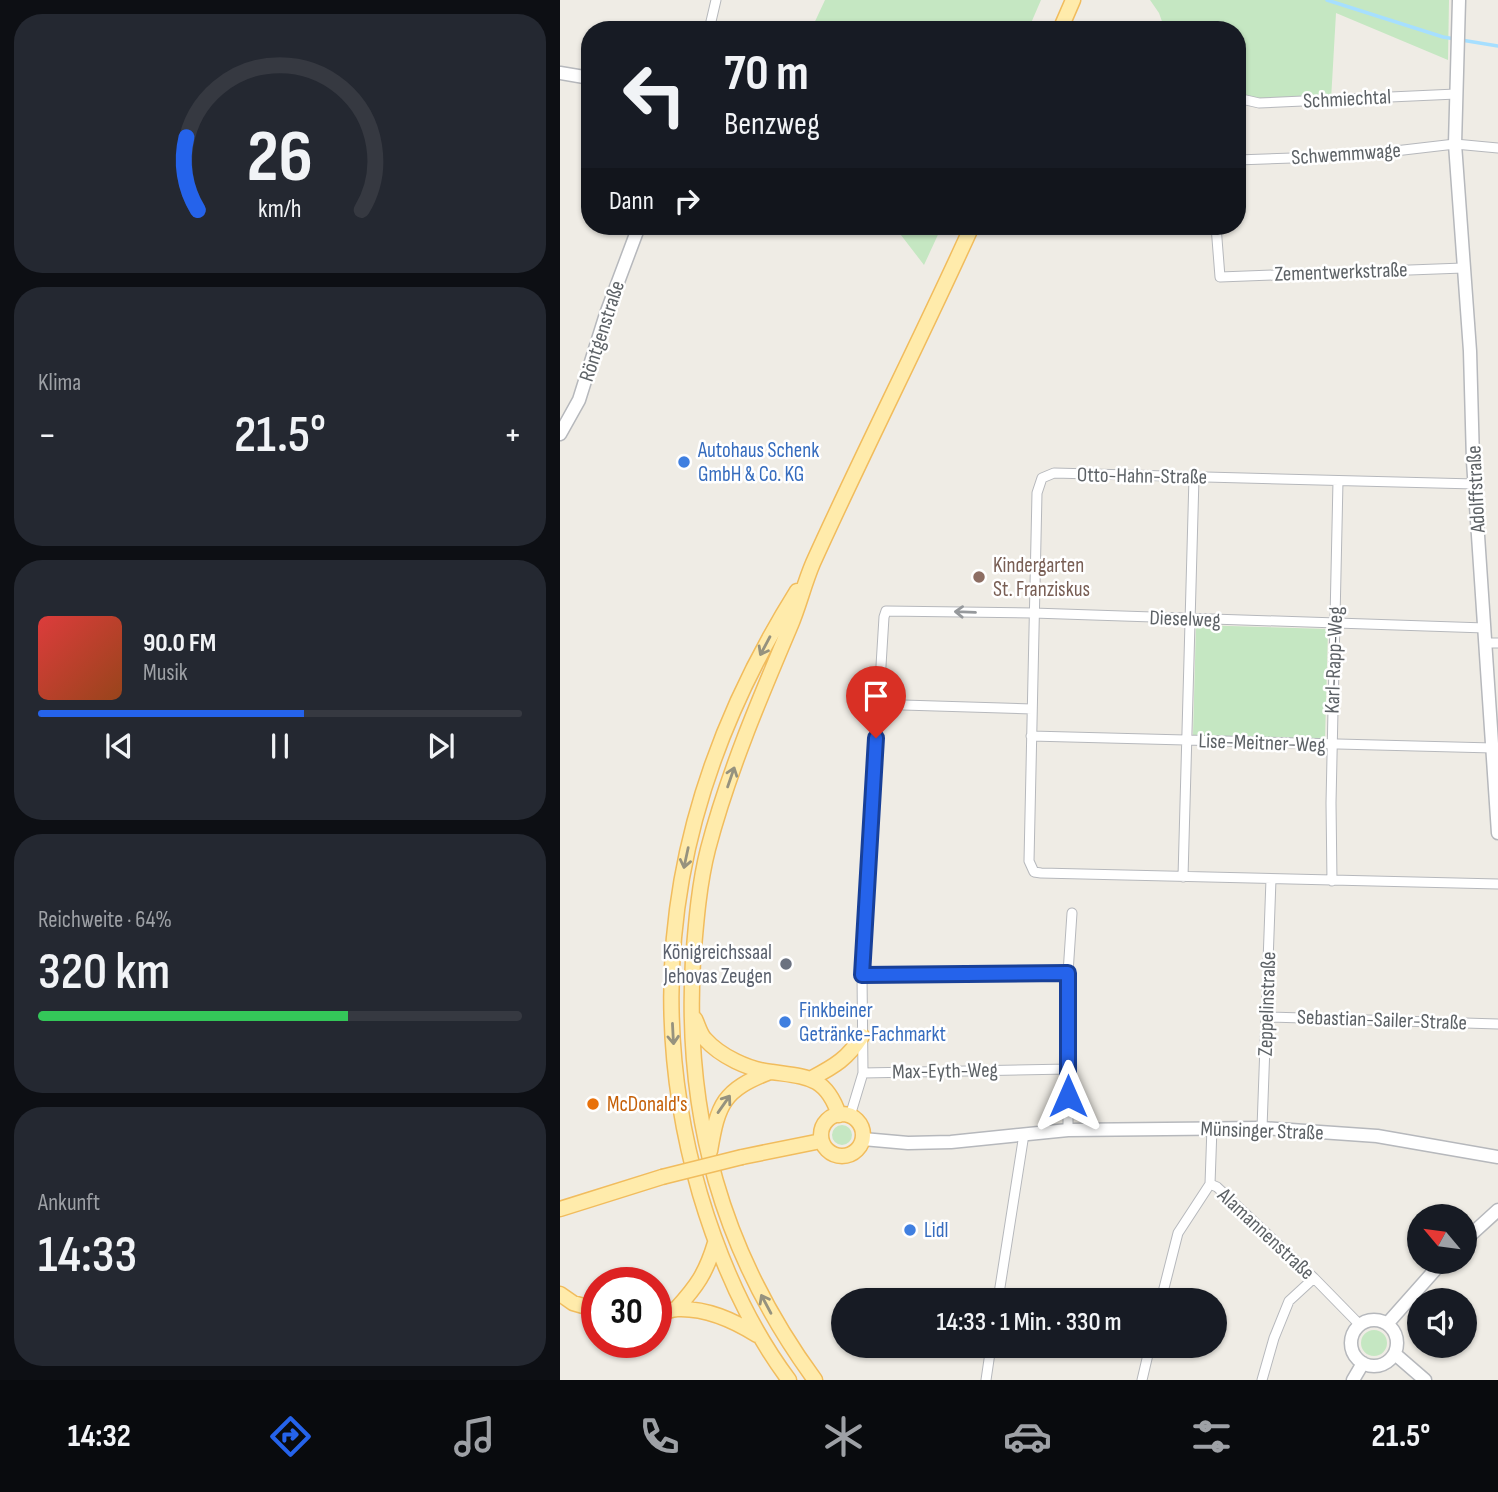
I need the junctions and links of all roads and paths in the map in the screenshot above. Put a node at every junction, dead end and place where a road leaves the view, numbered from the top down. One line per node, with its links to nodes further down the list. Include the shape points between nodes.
1 (716, 0): 4 (street)
2 (1073, 0): 5 (main road)
3 (1459, 0): 8 (street, Adolffstraße)
4 (711, 21)
5 (1064, 21)
6 (560, 73): 7 (street)
7 (581, 76)
8 (1456, 94): 9 (street, Schmiechtal); 10 (street, Adolffstraße)
9 (1246, 100)
10 (1455, 144): 11 (street); 12 (street, Schwemmwage, via 1352,156); 16 (street, Adolffstraße)
11 (1498, 148)
12 (1246, 160)
13 (636, 235): 17 (street, Röntgenstraße, via 579,400)
14 (968, 235): 21 (main road)
15 (1217, 235): 16 (street, Zementwerkstraße, via 1220,277)
16 (1463, 268): 20 (street, Adolffstraße)
17 (560, 434)
18 (1194, 477): 19 (street, Otto-Hahn-Straße); 22 (street, Otto-Hahn-Straße, via 1054,473 1042,478 1037,493); 23 (street)
19 (1338, 481): 20 (street, Otto-Hahn-Straße); 24 (street, Karl-Rapp-Weg)
20 (1475, 484): 25 (street, Adolffstraße)
21 (812, 566): 41 (main road, one-way to 21, via 694,945 707,851 736,762); 62 (main road, one-way to 62, via 781,616 725,732 696,812 676,916 671,1002 679,1109)
22 (1033, 613): 23 (street, Dieselweg); 28 (street, Otto-Hahn-Straße); 40 (street, Dieselweg, one-way to 40, via 886,611)
23 (1191, 619): 24 (street, Dieselweg); 30 (street)
24 (1336, 624): 25 (street, Dieselweg); 31 (street, Karl-Rapp-Weg)
25 (1485, 628): 26 (street, Adolffstraße)
26 (1492, 643): 32 (street, Adolffstraße)
27 (902, 705): 28 (street)
28 (1032, 709): 29 (street, Otto-Hahn-Straße)
29 (1031, 736): 30 (street, Lise-Meitner-Weg); 34 (street, Otto-Hahn-Straße, via 1029,862 1034,872)
30 (1187, 740): 31 (street, Lise-Meitner-Weg); 34 (street)
31 (1332, 745): 32 (street, Lise-Meitner-Weg); 36 (street, Karl-Rapp-Weg)
32 (1493, 748): 33 (street, Adolffstraße)
33 (1498, 833)
34 (1183, 877): 35 (street, Otto-Hahn-Straße)
35 (1271, 879): 36 (street, Otto-Hahn-Straße); 42 (street, Zeppelinstraße)
36 (1332, 881): 37 (street, Otto-Hahn-Straße)
37 (1498, 884)
38 (1072, 913): 39 (street)
39 (1068, 973): 40 (street); 45 (street)
40 (862, 975): 44 (street)
41 (691, 1012): 46 (main road, via 704,1038 720,1051); 57 (main road, via 699,1110)
42 (1266, 1017): 43 (street, Sebastian-Sailer-Straße); 51 (street, Zeppelinstraße)
43 (1498, 1024)
44 (862, 1036): 47 (street); 48 (main road, via 850,1054)
45 (1069, 1069): 47 (street, Max-Eyth-Weg); 52 (street)
46 (770, 1072): 48 (main road); 57 (main road, one-way to 46, via 716,1115 723,1103 750,1080)
47 (863, 1073): 49 (street, via 856,1105)
48 (812, 1078): 49 (main road)
49 (845, 1115): 54 (main road, via 860,1125); 55 (main road, via 823,1125)
50 (1212, 1127): 51 (street, Münsinger Straße); 52 (street, Münsinger Straße); 58 (street, Alamannenstraße)
51 (1262, 1128): 56 (street, Münsinger Straße, via 1377,1136)
52 (1068, 1130): 53 (street, Münsinger Straße)
53 (1024, 1135): 54 (street, Münsinger Straße, via 951,1142); 65 (street)
54 (863, 1139): 55 (main road, via 857,1150 843,1157 828,1152)
55 (821, 1141): 59 (main road, bridge, via 662,1177)
56 (1498, 1157)
57 (709, 1160): 79 (main road, one-way to 57, via 754,1282)
58 (1210, 1184): 64 (street, Alamannenstraße); 66 (street, via 1178,1233)
59 (560, 1209)
60 (1498, 1210): 61 (street)
61 (1477, 1229)
62 (715, 1243): 69 (main road, via 707,1270); 73 (main road)
63 (1431, 1274): 71 (street)
64 (1314, 1278): 72 (street, Alamannenstraße); 82 (street, via 1289,1301)
65 (1000, 1288)
66 (1164, 1288)
67 (560, 1294): 68 (main road)
68 (581, 1305)
69 (676, 1309): 70 (main road); 73 (main road, via 708,1312)
70 (672, 1310)
71 (1387, 1324): 72 (street, via 1373,1320); 74 (street, via 1397,1340)
72 (1360, 1325): 77 (street, via 1351,1345)
73 (758, 1336): 78 (main road)
74 (1395, 1354): 77 (street, via 1377,1366); 84 (street)
75 (989, 1358): 80 (street)
76 (1147, 1358): 81 (street)
77 (1363, 1363): 83 (street)
78 (789, 1380)
79 (815, 1380)
80 (986, 1380)
81 (1142, 1380)
82 (1262, 1380)
83 (1353, 1380)
84 (1425, 1380)

